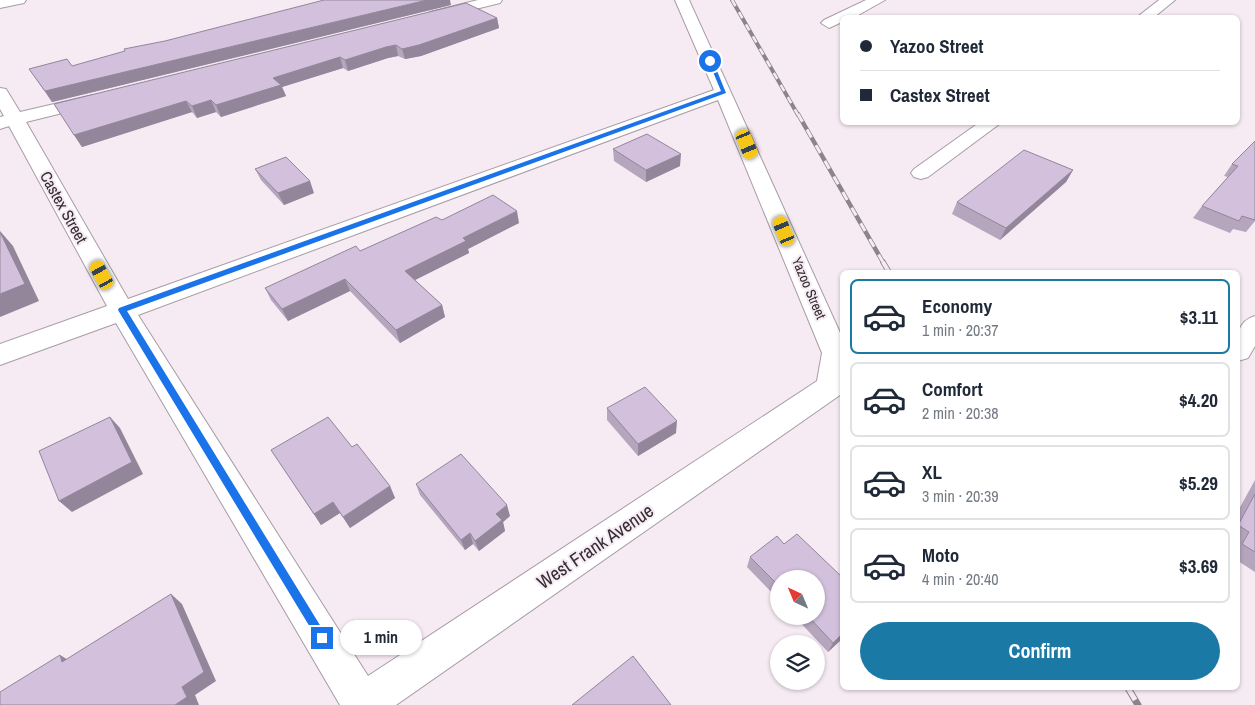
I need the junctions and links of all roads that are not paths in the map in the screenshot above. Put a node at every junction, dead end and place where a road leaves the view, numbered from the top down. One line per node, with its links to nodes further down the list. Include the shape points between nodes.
1 (19, 0): 6 (street)
2 (495, 0): 10 (street)
3 (682, 0): 12 (street, Yazoo Street)
4 (878, 0): 7 (street)
5 (1168, 0): 8 (street)
6 (0, 4)
7 (846, 15)
8 (1147, 15)
9 (840, 18): 11 (street)
10 (418, 19)
11 (829, 23)
12 (724, 92): 18 (street); 22 (street, Yazoo Street, via 836,353)
13 (0, 93): 15 (street, Castex Street)
14 (111, 96): 15 (street)
15 (7, 121): 18 (street, Castex Street)
16 (989, 125): 17 (street)
17 (920, 173)
18 (122, 310): 21 (street); 23 (street, Castex Street)
19 (1255, 325): 20 (street)
20 (1240, 348)
21 (0, 355)
22 (830, 387): 23 (street, West Frank Avenue)
23 (362, 705)

